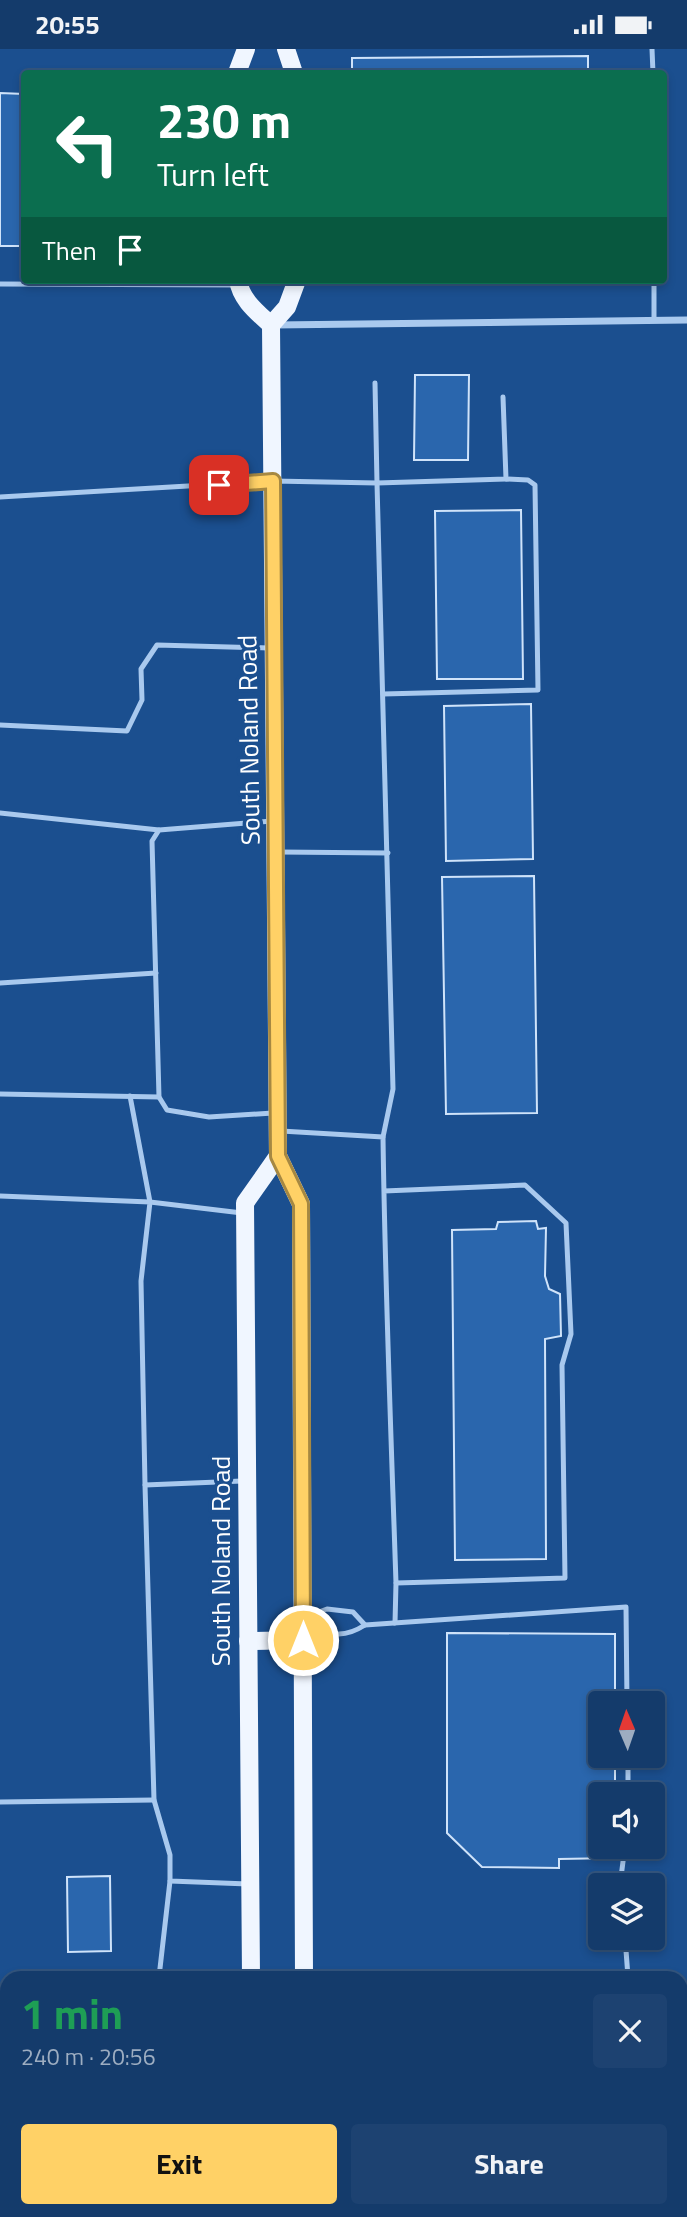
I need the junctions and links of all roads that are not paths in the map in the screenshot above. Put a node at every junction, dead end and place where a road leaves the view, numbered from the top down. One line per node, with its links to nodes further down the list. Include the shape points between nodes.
1 (246, 49): 4 (main road)
2 (286, 49): 5 (main road)
3 (652, 49): 6 (lane)
4 (238, 70)
5 (293, 70)
6 (653, 70)
7 (0, 284): 8 (lane)
8 (21, 284)
9 (239, 284): 14 (main road, via 251,307)
10 (296, 284): 14 (main road, via 287,307)
11 (654, 284): 12 (lane)
12 (654, 320): 13 (street); 14 (street)
13 (687, 320)
14 (271, 325): 18 (main road, South Noland Road)
15 (375, 383): 19 (lane)
16 (503, 397): 17 (lane)
17 (506, 479): 19 (lane); 22 (lane, via 535,485 538,690)
18 (273, 481): 19 (lane); 20 (lane); 21 (main road, South Noland Road)
19 (377, 483): 22 (lane)
20 (0, 497)
21 (274, 648): 23 (lane, via 157,645 141,669 142,700 127,731); 25 (main road, South Noland Road)
22 (383, 694): 28 (lane)
23 (0, 725)
24 (0, 813): 26 (lane)
25 (275, 821): 26 (lane); 27 (main road, South Noland Road)
26 (159, 829): 29 (lane, via 152,841)
27 (276, 852): 28 (lane); 34 (main road, South Noland Road)
28 (388, 853): 35 (lane, via 393,1089)
29 (156, 974): 30 (lane); 33 (lane)
30 (0, 983)
31 (0, 1094): 32 (lane)
32 (130, 1096): 33 (lane); 39 (lane)
33 (159, 1097): 34 (lane, via 167,1110)
34 (278, 1122): 35 (lane); 36 (main road, South Noland Road)
35 (383, 1137): 37 (lane)
36 (278, 1156): 40 (main road, South Noland Road, via 245,1203); 44 (main road, South Noland Road, via 301,1204)
37 (384, 1191): 43 (lane); 43 (lane, via 525,1185 566,1223 571,1334 562,1365 565,1578)
38 (0, 1196): 39 (lane)
39 (150, 1202): 40 (lane); 42 (lane, via 141,1281)
40 (245, 1213): 41 (main road, South Noland Road)
41 (247, 1481): 42 (lane); 48 (main road, South Noland Road)
42 (145, 1485): 50 (lane)
43 (396, 1583): 45 (lane)
44 (303, 1618): 46 (lane, via 323,1632 351,1634); 46 (lane, via 327,1609 353,1612); 47 (main road, South Noland Road)
45 (395, 1623): 46 (lane); 49 (lane, via 626,1607)
46 (365, 1625)
47 (303, 1640): 48 (main road); 57 (main road, South Noland Road)
48 (248, 1641): 53 (main road, South Noland Road)
49 (627, 1691)
50 (154, 1800): 51 (lane); 52 (lane, via 170,1855)
51 (0, 1802)
52 (170, 1881): 53 (lane); 55 (lane)
53 (250, 1885): 56 (main road, South Noland Road)
54 (626, 1950): 58 (lane)
55 (160, 1971)
56 (251, 1971)
57 (304, 1971)
58 (628, 1971)

